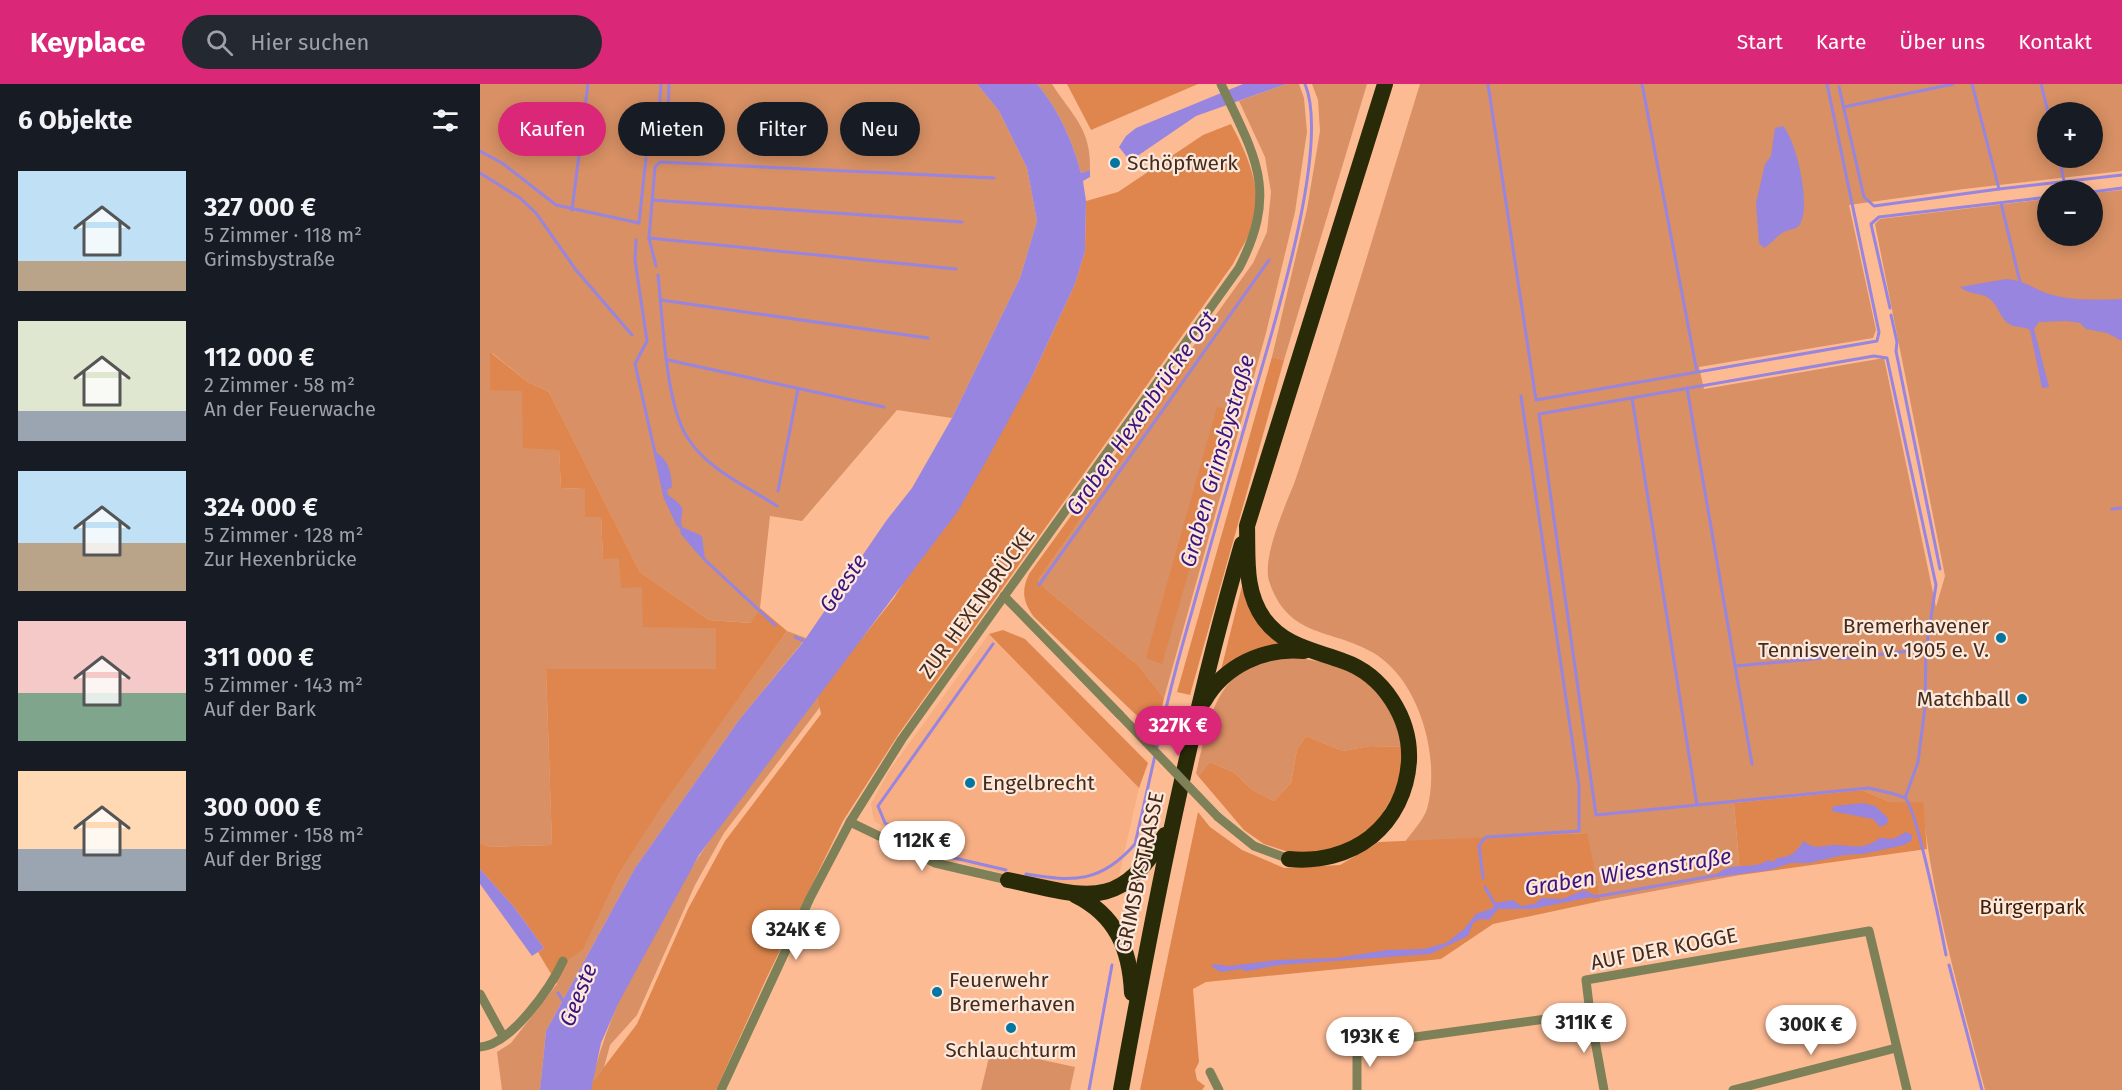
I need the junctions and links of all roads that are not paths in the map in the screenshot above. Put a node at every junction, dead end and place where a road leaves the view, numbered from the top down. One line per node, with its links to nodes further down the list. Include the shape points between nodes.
1 (1221, 84): 4 (street, ZUR HEXENBRÜCKE, via 1256,161 1261,183 1258,224 1250,247 1239,268)
2 (1384, 88): 3 (highway, GRIMSBYSTRASSE)
3 (1247, 526): 5 (highway, via 1248,577 1256,605 1284,639); 6 (highway, GRIMSBYSTRASSE)
4 (1004, 596): 7 (street, ZUR HEXENBRÜCKE, via 902,739); 9 (street, bridge, via 1218,817 1254,846)
5 (1311, 651): 6 (highway, via 1280,651 1251,659 1215,685); 9 (highway, via 1355,666 1384,689 1402,720 1408,744 1408,769 1398,804 1366,840 1333,856)
6 (1198, 711): 8 (highway, GRIMSBYSTRASSE)
7 (850, 822): 10 (street, via 935,862); 20 (street, ZUR HEXENBRÜCKE, via 810,898)
8 (1172, 824): 11 (highway, via 1150,861 1133,878 1105,892); 15 (highway, GRIMSBYSTRASSE)
9 (1289, 858)
10 (1008, 880): 11 (highway)
11 (1074, 894): 15 (highway, via 1101,911 1120,936 1131,974)
12 (563, 961): 16 (street, via 552,984)
13 (480, 994): 16 (street)
14 (1590, 1013): 18 (street, AUF DER KOGGE, via 1586,980 1869,931); 23 (street, via 1356,1045); 24 (street)
15 (1133, 1021): 21 (highway, GRIMSBYSTRASSE)
16 (503, 1036): 17 (street)
17 (480, 1047)
18 (1896, 1048): 25 (street); 26 (street)
19 (1210, 1072): 22 (street)
20 (721, 1090)
21 (1121, 1090)
22 (1219, 1090)
23 (1357, 1090)
24 (1604, 1090)
25 (1733, 1090)
26 (1907, 1090)

